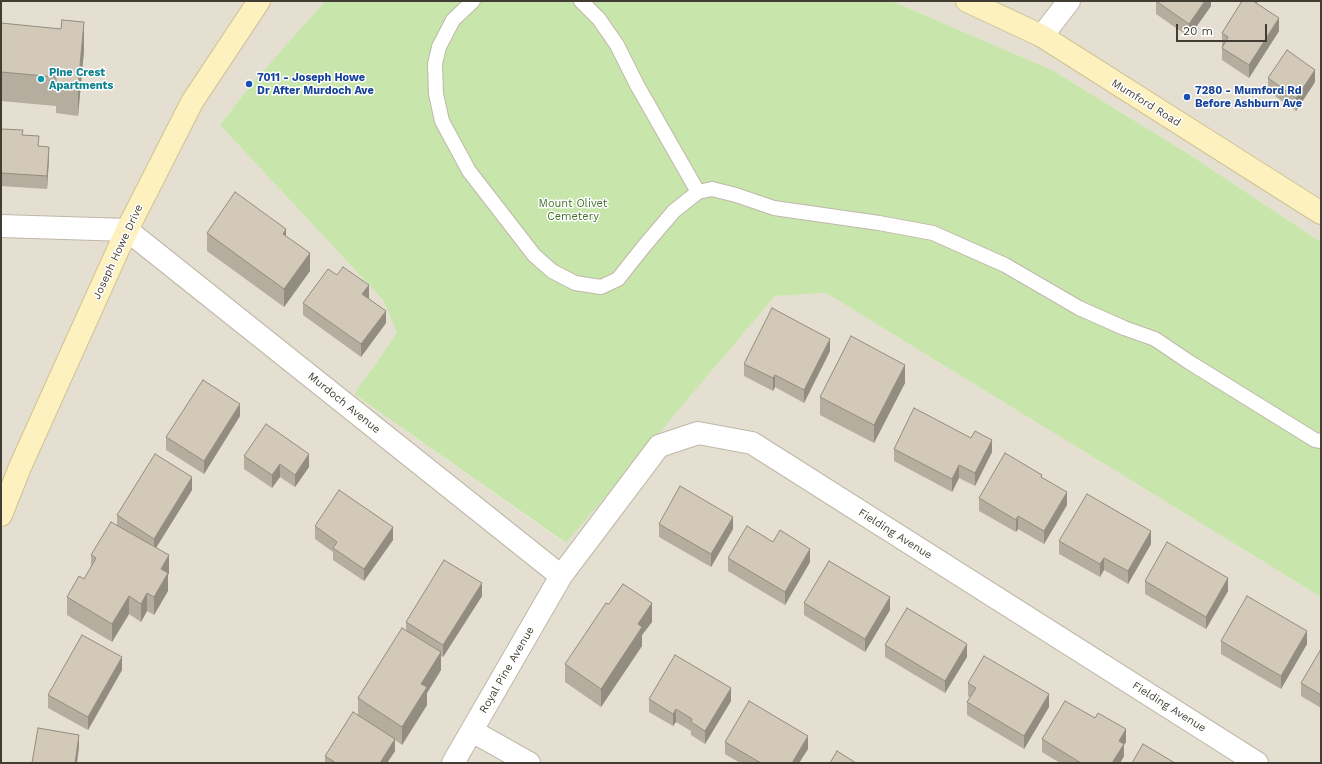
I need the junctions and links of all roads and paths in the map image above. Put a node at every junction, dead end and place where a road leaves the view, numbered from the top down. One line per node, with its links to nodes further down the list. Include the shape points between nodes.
1 (259, 1): 10 (main road, Joseph Howe Drive, via 192,102)
2 (473, 1): 7 (lane, via 453,20 439,47 435,64 436,94 442,121 468,171 534,255 552,271 575,283 601,287 618,279 674,211)
3 (581, 1): 7 (lane, via 599,19 617,45)
4 (967, 1): 6 (main road, Mumford Road)
5 (1069, 1): 6 (street)
6 (1042, 36): 8 (main road, Mumford Road)
7 (698, 192): 11 (lane, via 712,189 774,208 933,233 1006,265 1079,308 1155,339)
8 (1321, 213)
9 (1, 226): 10 (street)
10 (127, 230): 12 (main road, Joseph Howe Drive, via 20,467); 13 (street, Murdoch Avenue)
11 (1321, 442)
12 (1, 515)
13 (561, 576): 14 (street, Royal Pine Avenue); 17 (street, Fielding Avenue, via 659,446 698,433 752,443)
14 (472, 731): 15 (street, Royal Pine Avenue); 16 (street)
15 (454, 763)
16 (529, 763)
17 (1257, 763)

